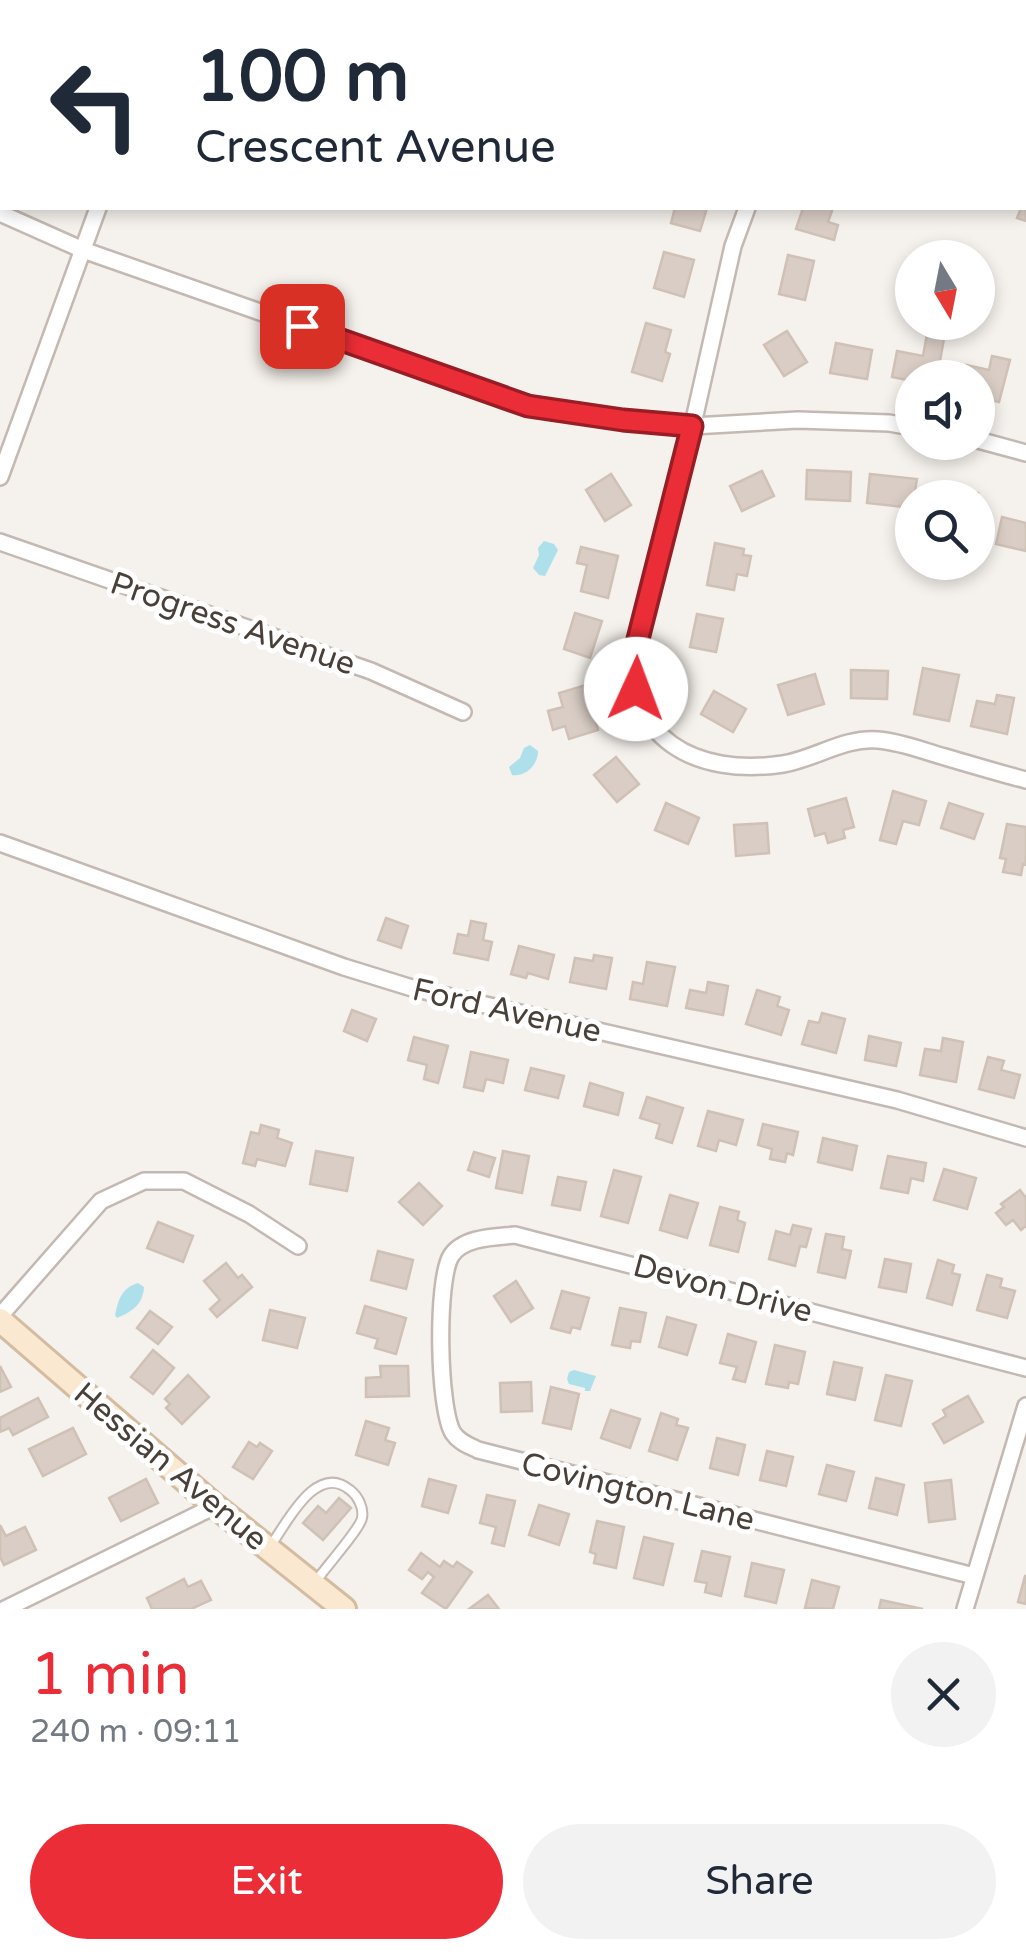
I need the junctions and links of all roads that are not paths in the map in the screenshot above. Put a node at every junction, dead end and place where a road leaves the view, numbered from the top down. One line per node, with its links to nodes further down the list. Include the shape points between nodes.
1 (97, 210): 4 (street)
2 (746, 210): 6 (street)
3 (0, 213): 4 (street)
4 (83, 250): 6 (street, via 528,406); 9 (street)
5 (895, 424): 6 (street)
6 (692, 426): 12 (street, via 633,666 656,731 672,747 716,764 786,764 875,739)
7 (995, 444): 8 (street)
8 (1026, 452)
9 (0, 477)
10 (0, 542): 11 (street, Progress Avenue, via 372,671)
11 (463, 712)
12 (1026, 780)
13 (0, 843): 14 (street, Ford Avenue, via 412,988 897,1100)
14 (1026, 1138)
15 (298, 1246): 17 (street, via 184,1181 144,1180 100,1201)
16 (444, 1284): 18 (street, Devon Drive, via 452,1254 462,1247 516,1235); 22 (street, Covington Lane, via 445,1411 460,1442)
17 (0, 1318): 20 (main road, Hessian Avenue)
18 (1026, 1368)
19 (1026, 1406): 22 (street)
20 (215, 1506): 21 (main road, Hessian Avenue); 24 (street)
21 (268, 1548): 23 (main road, Hessian Avenue); 23 (lane, via 314,1488 333,1482 350,1490 362,1508 361,1522)
22 (974, 1576): 26 (street)
23 (314, 1584): 25 (main road, Hessian Avenue)
24 (5, 1609)
25 (344, 1609)
26 (965, 1609)

